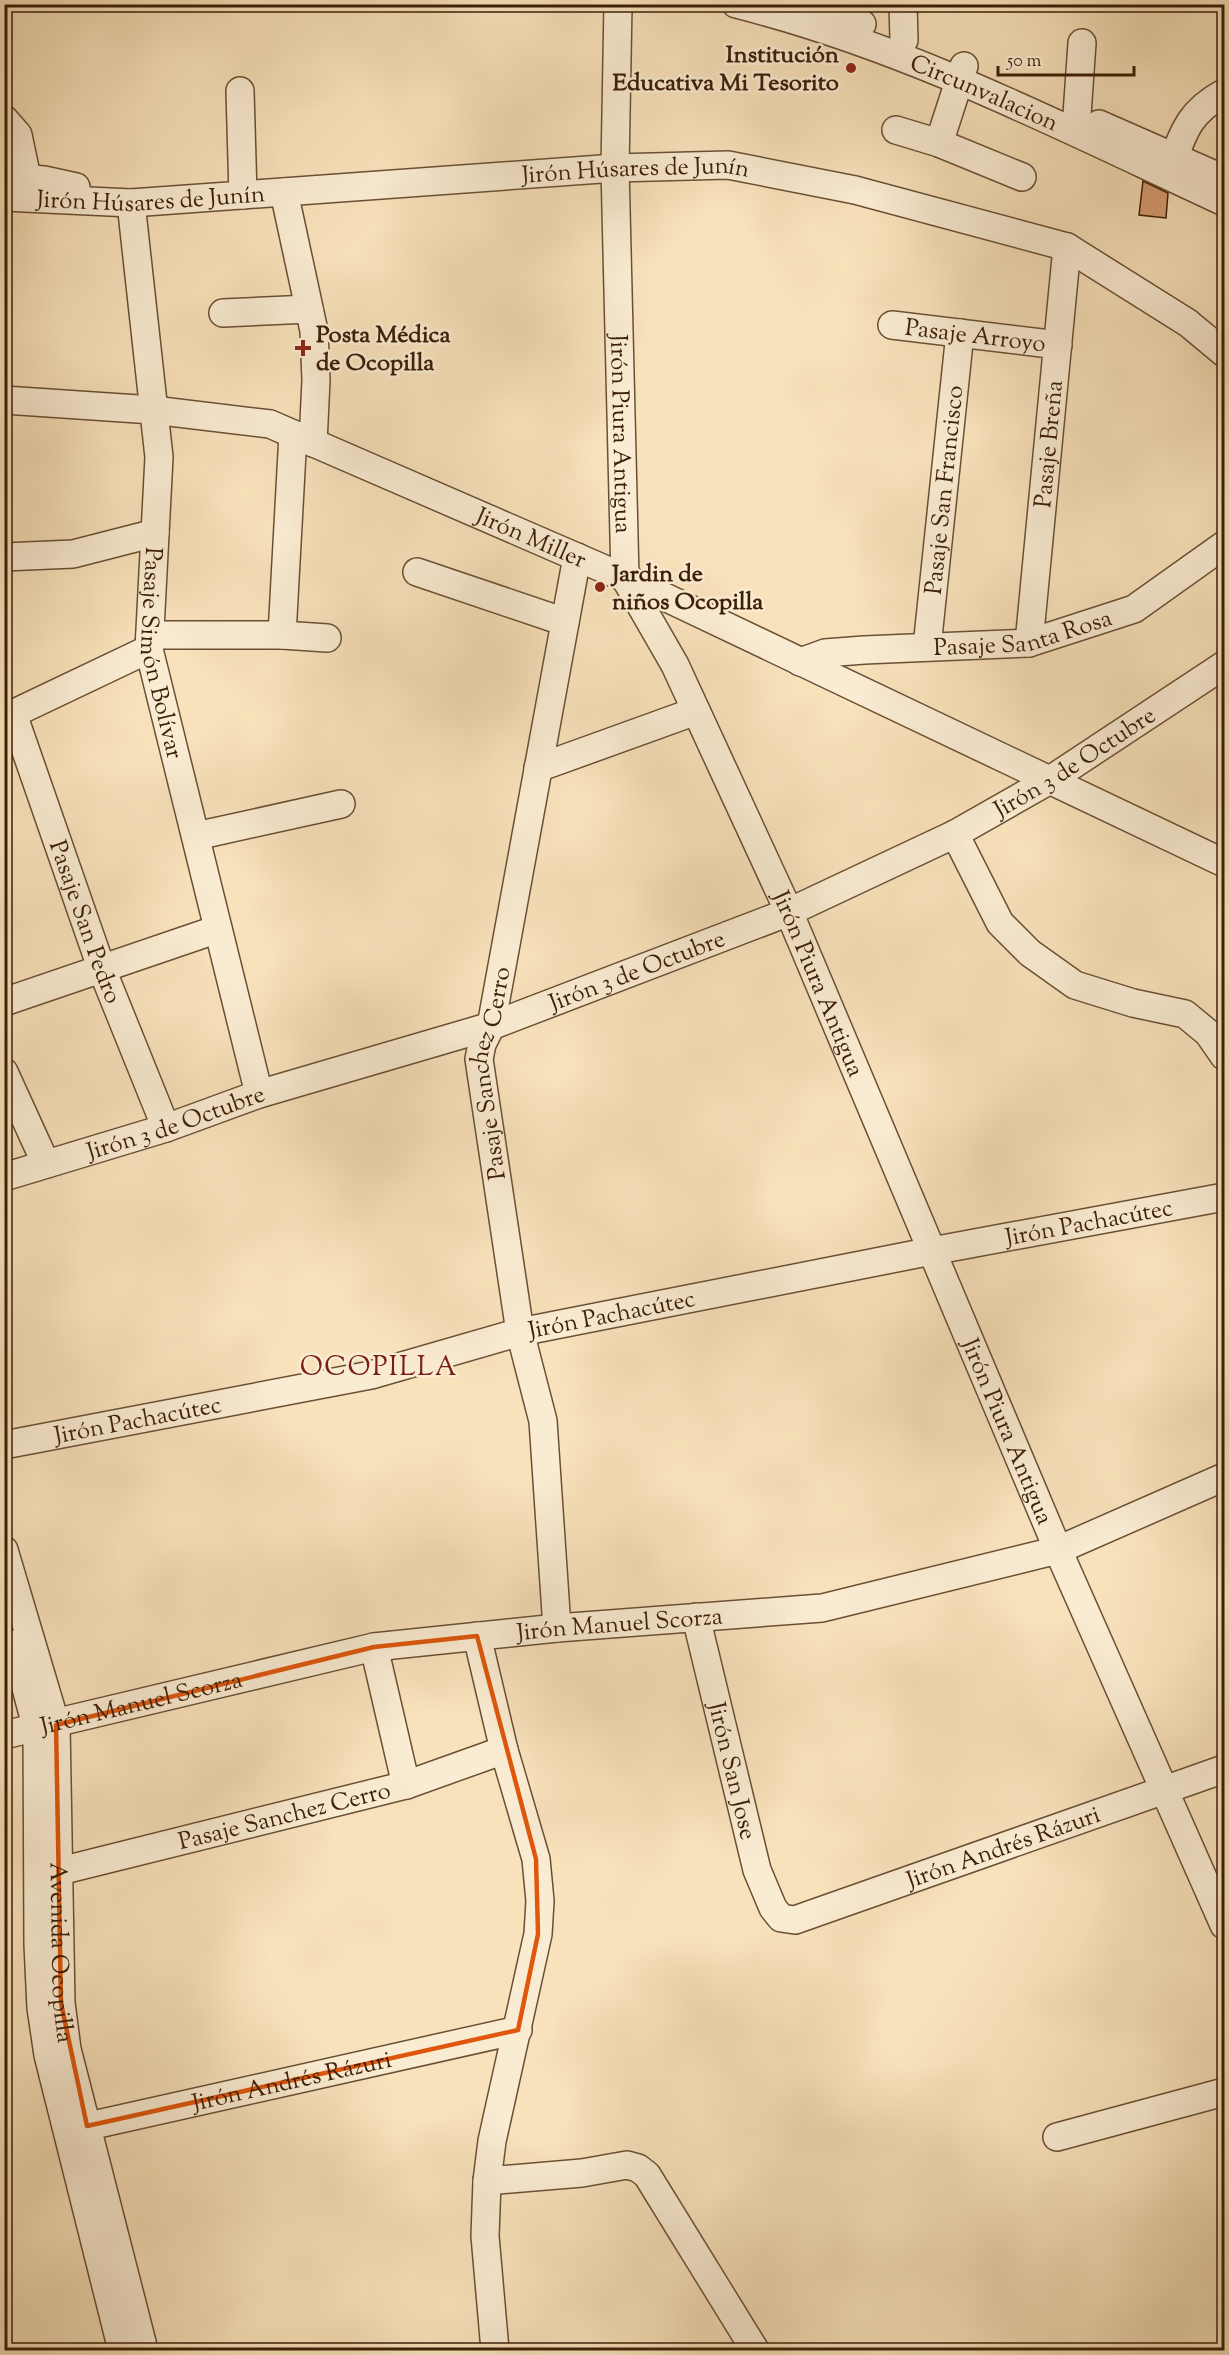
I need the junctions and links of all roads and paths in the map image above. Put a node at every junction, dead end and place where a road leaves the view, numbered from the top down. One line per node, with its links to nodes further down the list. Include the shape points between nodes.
1 (618, 4): 15 (street, Jirón Piura Antigua)
2 (736, 4): 7 (street, Circunvalacion)
3 (810, 4): 5 (street, Circunvalacion)
4 (903, 4): 5 (street)
5 (904, 40): 7 (street, Circunvalacion)
6 (1082, 43): 10 (street)
7 (962, 72): 10 (street, Circunvalacion); 13 (street); 14 (street, Circunvalacion)
8 (240, 91): 20 (street)
9 (1224, 93): 14 (street, via 1204,104 1185,129)
10 (1077, 115): 14 (street, Circunvalacion)
11 (5, 119): 16 (street, via 18,135)
12 (896, 130): 13 (street)
13 (939, 143): 17 (street)
14 (1171, 166): 18 (street, Circunvalacion); 23 (street, Circunvalacion)
15 (615, 168): 19 (street, Jirón Húsares de Junín); 25 (street, Jirón Húsares de Junín, via 728,165 855,190); 40 (street, Jirón Piura Antigua)
16 (16, 177): 22 (street, via 80,188)
17 (1022, 177)
18 (1224, 179)
19 (284, 192): 20 (street, Jirón Húsares de Junín); 26 (street)
20 (243, 195): 24 (street, Jirón Húsares de Junín)
21 (4, 197): 22 (street, Jirón Húsares de Junín)
22 (104, 201): 24 (street, Jirón Húsares de Junín)
23 (1224, 202)
24 (131, 203): 33 (street, Pasaje Simón Bolívar)
25 (1067, 247): 30 (street, Pasaje Breña); 31 (street, Jirón Húsares de Junín, via 1188,323)
26 (309, 309): 27 (street); 34 (street, via 316,380)
27 (223, 313)
28 (892, 325): 29 (street, Pasaje Arroyo)
29 (960, 333): 30 (street, Pasaje Arroyo); 46 (street, Pasaje San Francisco)
30 (1058, 345): 45 (street, Pasaje Breña)
31 (1224, 353)
32 (4, 400): 33 (street, Jirón Miller)
33 (153, 410): 34 (street, Jirón Miller, via 270,424); 35 (street, Pasaje Simón Bolívar, via 159,457)
34 (303, 438): 38 (street, Jirón Miller); 42 (street)
35 (154, 533): 37 (street, via 73,554); 44 (street, Pasaje Simón Bolívar)
36 (1224, 545): 45 (street, Pasaje Santa Rosa, via 1134,609)
37 (4, 557)
38 (577, 557): 40 (street, Jirón Miller); 41 (street, Pasaje Sanchez Cerro)
39 (417, 572): 41 (street)
40 (625, 578): 47 (street, Jirón Miller); 49 (street, Jirón Piura Antigua, via 675,665)
41 (565, 622): 51 (street, Pasaje Sanchez Cerro)
42 (282, 635): 43 (street); 44 (street)
43 (327, 638)
44 (149, 642): 50 (street); 55 (street, Pasaje Simón Bolívar)
45 (1029, 643): 46 (street, Pasaje Santa Rosa)
46 (927, 647): 47 (street, Pasaje Santa Rosa, via 825,653)
47 (800, 662): 52 (street, Jirón Miller)
48 (1224, 665): 52 (street, Jirón 3 de Octubre)
49 (696, 711): 51 (street); 57 (street, Jirón Piura Antigua)
50 (9, 716): 59 (street, Pasaje San Pedro)
51 (538, 768): 61 (street, Pasaje Sanchez Cerro)
52 (1050, 780): 54 (street, Jirón 3 de Octubre); 56 (street, Jirón Miller)
53 (341, 804): 55 (street)
54 (955, 834): 57 (street, Jirón 3 de Octubre); 62 (street, via 1000,923 1030,953 1075,985 1185,1014 1208,1033)
55 (196, 836): 58 (street, Pasaje Simón Bolívar)
56 (1224, 863)
57 (789, 912): 61 (street, Jirón 3 de Octubre); 69 (street, Jirón Piura Antigua)
58 (218, 929): 59 (street); 64 (street, Pasaje Simón Bolívar)
59 (101, 967): 60 (street); 65 (street, Pasaje San Pedro)
60 (4, 1002)
61 (490, 1026): 64 (street, Jirón 3 de Octubre); 70 (street, Pasaje Sanchez Cerro, via 478,1059)
62 (1224, 1056)
63 (4, 1072): 66 (street)
64 (259, 1094): 65 (street, Jirón 3 de Octubre)
65 (166, 1128): 66 (street, Jirón 3 de Octubre)
66 (46, 1164): 67 (street, Jirón 3 de Octubre)
67 (4, 1177)
68 (1224, 1197): 69 (street, Jirón Pachacútec)
69 (932, 1251): 70 (street, Jirón Pachacútec); 74 (street, Jirón Piura Antigua)
70 (520, 1332): 71 (street, Jirón Pachacútec, via 370,1375); 77 (street, Pasaje Sanchez Cerro, via 543,1421)
71 (4, 1445)
72 (1224, 1477): 74 (street, Jirón Manuel Scorza)
73 (4, 1550): 80 (street, Avenida Ocopilla)
74 (1058, 1550): 76 (street, Jirón Manuel Scorza, via 822,1608); 85 (street, Jirón Piura Antigua)
75 (4, 1611): 80 (street, Avenida Ocopilla)
76 (696, 1617): 77 (street, Jirón Manuel Scorza); 87 (street, Jirón San Jose, via 757,1870)
77 (557, 1628): 78 (street, Jirón Manuel Scorza)
78 (477, 1636): 79 (street, Jirón Manuel Scorza); 82 (street)
79 (374, 1647): 80 (street, Jirón Manuel Scorza); 84 (street)
80 (46, 1727): 81 (street, Jirón Manuel Scorza); 86 (street, Avenida Ocopilla); 91 (street, Avenida Ocopilla, via 41,2008 48,2055)
81 (4, 1735)
82 (504, 1750): 84 (street, Pasaje Sanchez Cerro); 89 (street, via 536,1859 540,1901 538,1934)
83 (1224, 1769): 85 (street, Jirón Andrés Rázuri)
84 (406, 1785): 86 (street, Pasaje Sanchez Cerro)
85 (1163, 1790): 87 (street, Jirón Andrés Rázuri, via 795,1920); 88 (street, Jirón Piura Antigua)
86 (60, 1871): 91 (street, Avenida Ocopilla, via 61,2003)
87 (781, 1918)
88 (1224, 1925)
89 (518, 2030): 91 (street, Jirón Andrés Rázuri); 93 (street, via 492,2141)
90 (1224, 2092): 92 (street)
91 (77, 2128): 94 (street, Avenida Ocopilla); 95 (street, Avenida Ocopilla)
92 (1057, 2137)
93 (487, 2181): 96 (street, via 485,2236); 97 (street, via 638,2168 647,2175)
94 (122, 2350)
95 (144, 2350)
96 (495, 2350)
97 (755, 2350)

